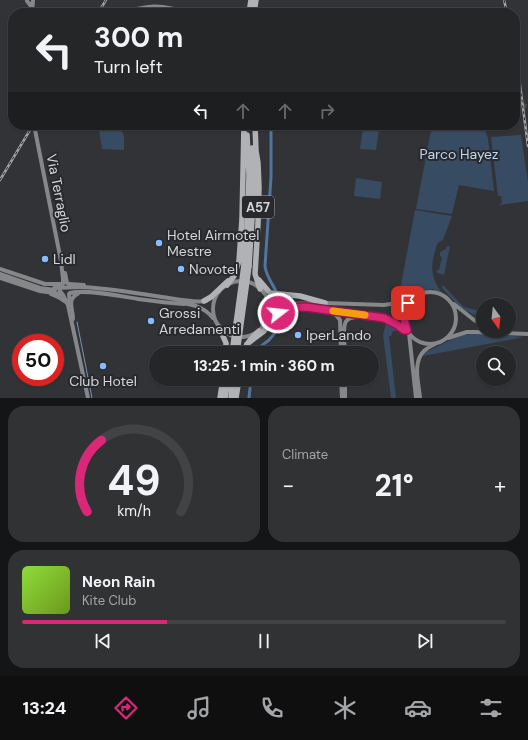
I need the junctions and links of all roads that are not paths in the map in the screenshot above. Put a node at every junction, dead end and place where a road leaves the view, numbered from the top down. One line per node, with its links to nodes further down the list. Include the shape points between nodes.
1 (139, 8): 2 (main road)
2 (171, 8)
3 (35, 130): 13 (main road, Via Terraglio)
4 (245, 130): 8 (highway, A57, via 249,174)
5 (245, 130): 9 (highway, A57)
6 (254, 130): 8 (highway, A57, via 254,188)
7 (254, 130): 10 (highway, A57, via 259,187)
8 (247, 266): 46 (highway, A57, bridge); 47 (highway, A57, bridge)
9 (238, 268): 14 (highway, A57); 22 (highway, via 229,280)
10 (255, 270): 15 (highway, A57); 27 (highway, via 259,281 270,293 300,296)
11 (0, 272): 13 (main road, via 45,284); 16 (main road, bridge, via 44,289)
12 (0, 278): 17 (main road)
13 (65, 284): 19 (main road, via 59,289); 20 (main road, via 72,289); 26 (main road, via 120,288 166,295)
14 (227, 285): 15 (main road, via 244,281); 18 (main road)
15 (260, 289): 23 (main road)
16 (82, 290): 20 (main road); 26 (main road, via 118,292); 26 (main road, via 157,302); 31 (main road, via 72,300)
17 (44, 292): 19 (main road); 25 (main road)
18 (219, 292): 22 (main road); 32 (main road, via 213,305)
19 (63, 294): 20 (main road); 25 (main road)
20 (69, 294): 31 (main road)
21 (414, 297): 24 (main road, via 424,292 432,292 442,294); 27 (main road, via 389,305); 37 (main road, via 405,310 404,318)
22 (204, 301): 26 (main road)
23 (268, 301): 27 (main road, via 280,306); 34 (main road, via 269,313)
24 (452, 302): 33 (main road); 41 (main road, via 456,311 456,321 454,330)
25 (67, 303): 42 (main road)
26 (193, 303): 32 (main road, via 206,310)
27 (325, 303)
28 (326, 310): 29 (main road, via 293,308 282,310); 30 (main road); 48 (main road, via 340,320)
29 (275, 315): 34 (main road); 43 (highway, via 264,331)
30 (375, 317): 37 (main road, via 388,320); 49 (main road, via 354,317 346,321)
31 (73, 319): 42 (main road)
32 (216, 321): 35 (main road)
33 (476, 321)
34 (264, 325): 36 (main road)
35 (220, 327): 36 (main road, via 237,337); 45 (highway)
36 (259, 331): 43 (highway)
37 (408, 331): 44 (main road, via 420,342); 60 (main road)
38 (476, 332): 41 (main road)
39 (516, 333): 40 (main road)
40 (528, 334)
41 (447, 338): 44 (main road)
42 (76, 343): 57 (main road)
43 (247, 344)
44 (436, 344): 61 (main road, via 423,352 418,361)
45 (226, 346)
46 (233, 346)
47 (238, 346)
48 (341, 346)
49 (345, 346)
50 (225, 386): 56 (highway)
51 (228, 386): 56 (highway)
52 (231, 386): 56 (highway)
53 (235, 386): 56 (highway)
54 (342, 386): 58 (main road)
55 (345, 386): 59 (main road)
56 (228, 397)
57 (88, 398)
58 (342, 398)
59 (345, 398)
60 (416, 398)
61 (420, 398)

